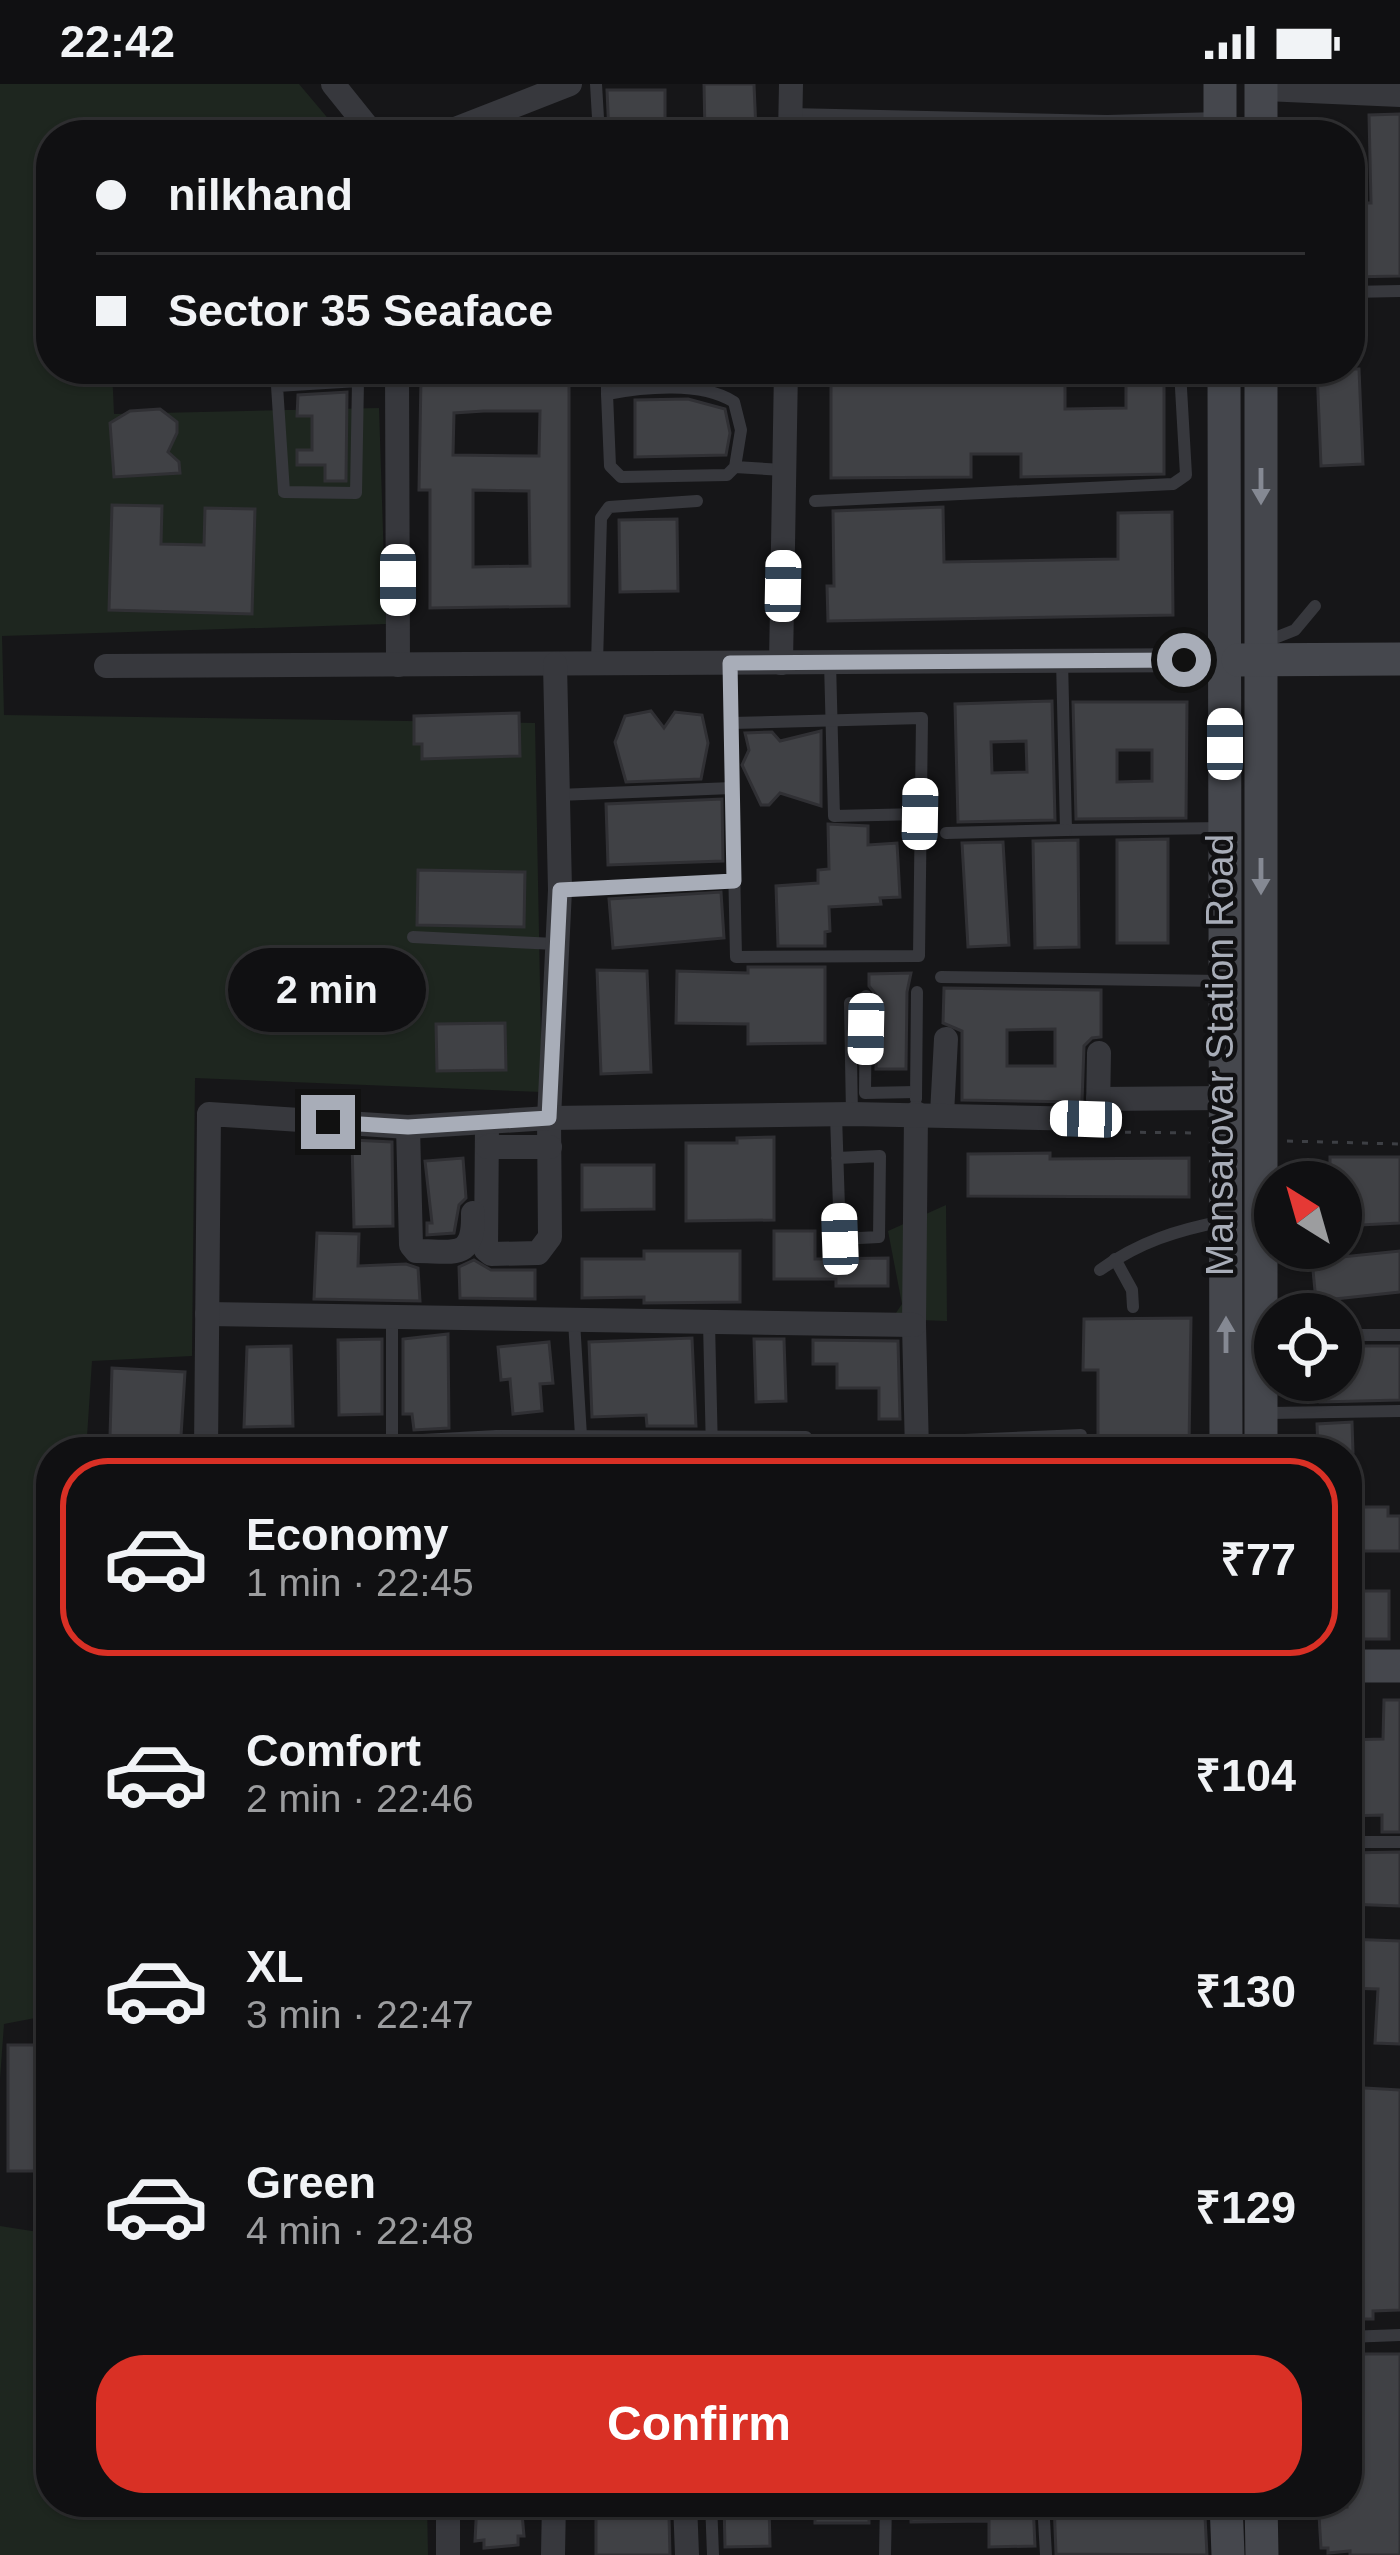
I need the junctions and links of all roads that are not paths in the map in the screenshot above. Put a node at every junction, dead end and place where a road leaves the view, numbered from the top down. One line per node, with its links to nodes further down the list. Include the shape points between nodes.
1 (570, 84): 9 (street)
2 (596, 84): 10 (lane)
3 (791, 84): 11 (street)
4 (338, 86): 8 (street)
5 (1400, 95): 6 (street)
6 (1261, 106): 7 (street)
7 (1220, 112): 12 (lane)
8 (363, 120)
9 (478, 120)
10 (597, 120)
11 (790, 120)
12 (1120, 120)
13 (1400, 291): 14 (lane)
14 (1365, 292)
15 (309, 384): 23 (lane)
16 (358, 384): 23 (lane, via 356,493 284,492)
17 (397, 384): 39 (street)
18 (607, 384): 24 (lane)
19 (786, 384): 26 (street)
20 (1181, 384): 28 (lane, via 1186,475 1173,484)
21 (1224, 384): 33 (main road, Mansarovar Station Road)
22 (1261, 384): 30 (main road, Mansarovar Station Road, one-way to 30)
23 (277, 386)
24 (607, 394): 25 (lane, via 718,392 734,402 741,430); 25 (lane, via 610,466 621,476 728,476)
25 (735, 467): 26 (lane)
26 (784, 470): 34 (street)
27 (698, 501): 38 (lane, via 609,507 601,518)
28 (815, 501)
29 (1315, 606): 30 (lane)
30 (1261, 651): 31 (main road); 33 (main road); 69 (main road, Mansarovar Station Road, one-way to 69)
31 (1400, 659)
32 (1062, 660): 33 (street); 35 (street); 47 (lane)
33 (1225, 660): 46 (main road, Mansarovar Station Road)
34 (782, 662): 35 (street); 36 (street)
35 (830, 662): 42 (lane)
36 (730, 663): 38 (street); 41 (lane)
37 (555, 664): 38 (street); 39 (street); 44 (street)
38 (597, 664)
39 (398, 665): 40 (street)
40 (106, 666)
41 (731, 723): 42 (lane); 43 (lane)
42 (831, 723): 45 (lane, via 834,816); 45 (lane, via 922,718)
43 (732, 788): 44 (lane); 49 (lane)
44 (558, 795): 50 (street)
45 (920, 814): 49 (lane, via 919,956 736,957)
46 (1225, 828): 47 (lane); 54 (main road, Mansarovar Station Road)
47 (1066, 830): 48 (lane)
48 (946, 832)
49 (734, 881): 50 (lane)
50 (560, 890): 52 (street)
51 (413, 937): 52 (lane)
52 (556, 944): 65 (street)
53 (940, 977): 54 (lane)
54 (1225, 981): 60 (main road, Mansarovar Station Road)
55 (917, 992): 62 (lane)
56 (866, 996): 63 (lane)
57 (850, 1004): 63 (lane)
58 (946, 1039): 64 (street)
59 (1099, 1053): 61 (street)
60 (1226, 1098): 61 (street); 68 (main road, Mansarovar Station Road)
61 (1098, 1099): 64 (street, via 1098,1112 1086,1119)
62 (916, 1103): 63 (street); 64 (street); 73 (street)
63 (854, 1109): 65 (street); 71 (lane)
64 (942, 1114)
65 (549, 1118): 67 (street); 70 (street)
66 (408, 1127): 67 (street); 67 (street, via 416,1251 469,1246); 79 (street, via 209,1114)
67 (481, 1131): 70 (street); 70 (street, via 491,1254 546,1247)
68 (1225, 1132): 69 (main road); 74 (main road, Mansarovar Station Road)
69 (1261, 1137): 77 (main road, Mansarovar Station Road)
70 (550, 1147)
71 (837, 1158): 72 (lane, via 880,1156); 72 (lane, via 840,1239 879,1237)
72 (879, 1213): 73 (lane)
73 (915, 1214): 83 (street)
74 (1225, 1221): 75 (lane, via 1156,1237); 97 (main road, Mansarovar Station Road, one-way to 74)
75 (1115, 1259): 76 (lane); 78 (lane)
76 (1100, 1270)
77 (1266, 1293)
78 (1133, 1307)
79 (207, 1314): 80 (street); 92 (street)
80 (392, 1317): 81 (street); 93 (lane)
81 (574, 1320): 82 (street); 90 (lane)
82 (709, 1322): 83 (street); 91 (lane)
83 (914, 1325): 96 (street)
84 (1362, 1335): 85 (lane)
85 (1400, 1335)
86 (1263, 1401): 88 (main road, Mansarovar Station Road)
87 (1400, 1411): 88 (lane)
88 (1262, 1413): 98 (main road, Mansarovar Station Road)
89 (497, 1436): 90 (lane); 94 (lane)
90 (580, 1436): 91 (lane)
91 (712, 1436): 95 (lane)
92 (206, 1437)
93 (392, 1437)
94 (480, 1437)
95 (806, 1437)
96 (927, 1437)
97 (1226, 1437)
98 (1262, 1437)
99 (1362, 1666): 100 (main road)
100 (1400, 1666)
101 (1362, 1842): 102 (lane)
102 (1400, 1842)
103 (1400, 2335): 104 (lane)
104 (1362, 2336)
105 (448, 2517): 113 (street)
106 (554, 2517): 114 (street)
107 (686, 2517): 115 (street)
108 (712, 2517): 116 (lane)
109 (886, 2517): 117 (lane)
110 (1044, 2517): 118 (lane)
111 (1227, 2517): 119 (main road)
112 (1262, 2517): 120 (main road)
113 (448, 2555)
114 (553, 2555)
115 (687, 2555)
116 (713, 2555)
117 (885, 2555)
118 (1046, 2555)
119 (1228, 2555)
120 (1262, 2555)

